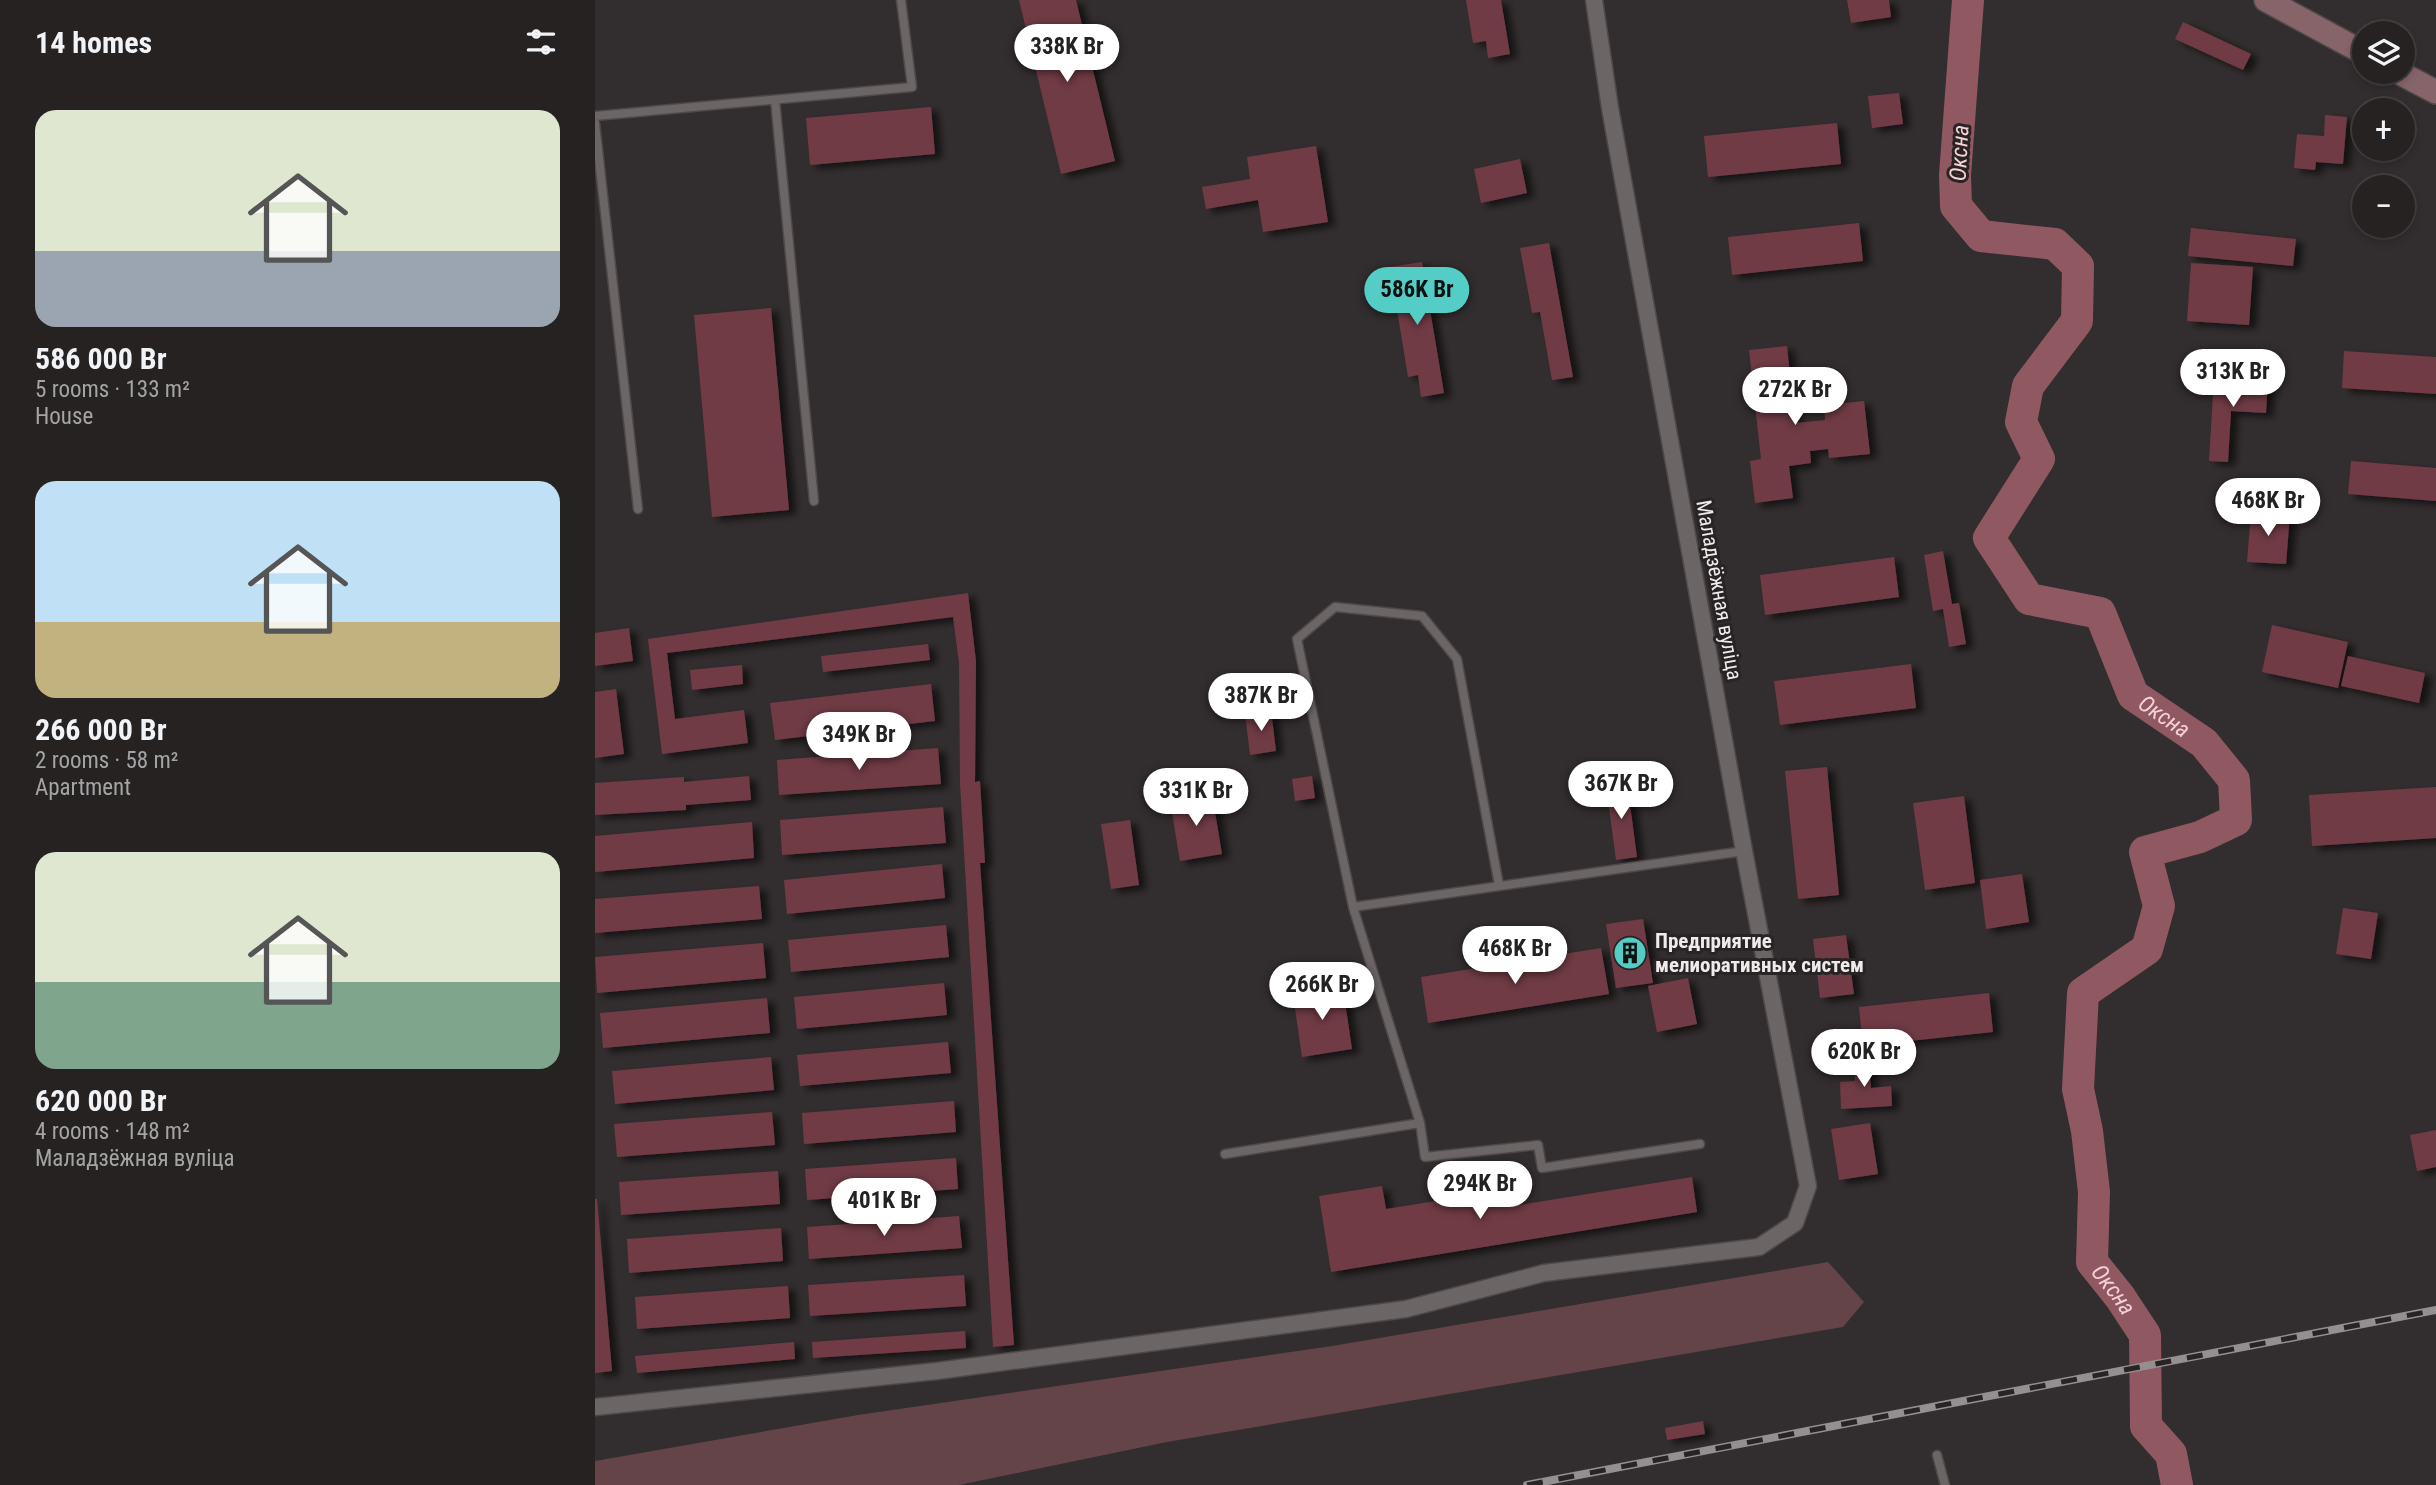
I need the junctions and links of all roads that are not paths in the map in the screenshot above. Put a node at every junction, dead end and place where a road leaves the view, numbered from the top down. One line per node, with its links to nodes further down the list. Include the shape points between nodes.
1 (901, 0): 7 (lane, via 912,87)
2 (1594, 0): 12 (street, Маладзёжная вуліца)
3 (2266, 0): 4 (main road)
4 (2352, 47)
5 (2415, 81): 6 (main road)
6 (2436, 92)
7 (775, 100): 8 (lane); 10 (lane)
8 (595, 116)
9 (595, 122): 11 (lane)
10 (814, 500)
11 (638, 509)
12 (1744, 851): 13 (lane); 18 (street, Маладзёжная вуліца, via 1808,1186 1795,1223 1759,1247 1544,1273 1406,1310 937,1371)
13 (1499, 884): 14 (lane); 14 (lane, via 1457,659 1422,616 1335,607 1297,639)
14 (1353, 907): 15 (lane)
15 (1420, 1123): 16 (lane, via 1425,1157 1538,1145 1542,1168); 17 (lane)
16 (1700, 1144)
17 (1225, 1154)
18 (595, 1407)
19 (1937, 1455): 20 (lane)
20 (1945, 1485)

